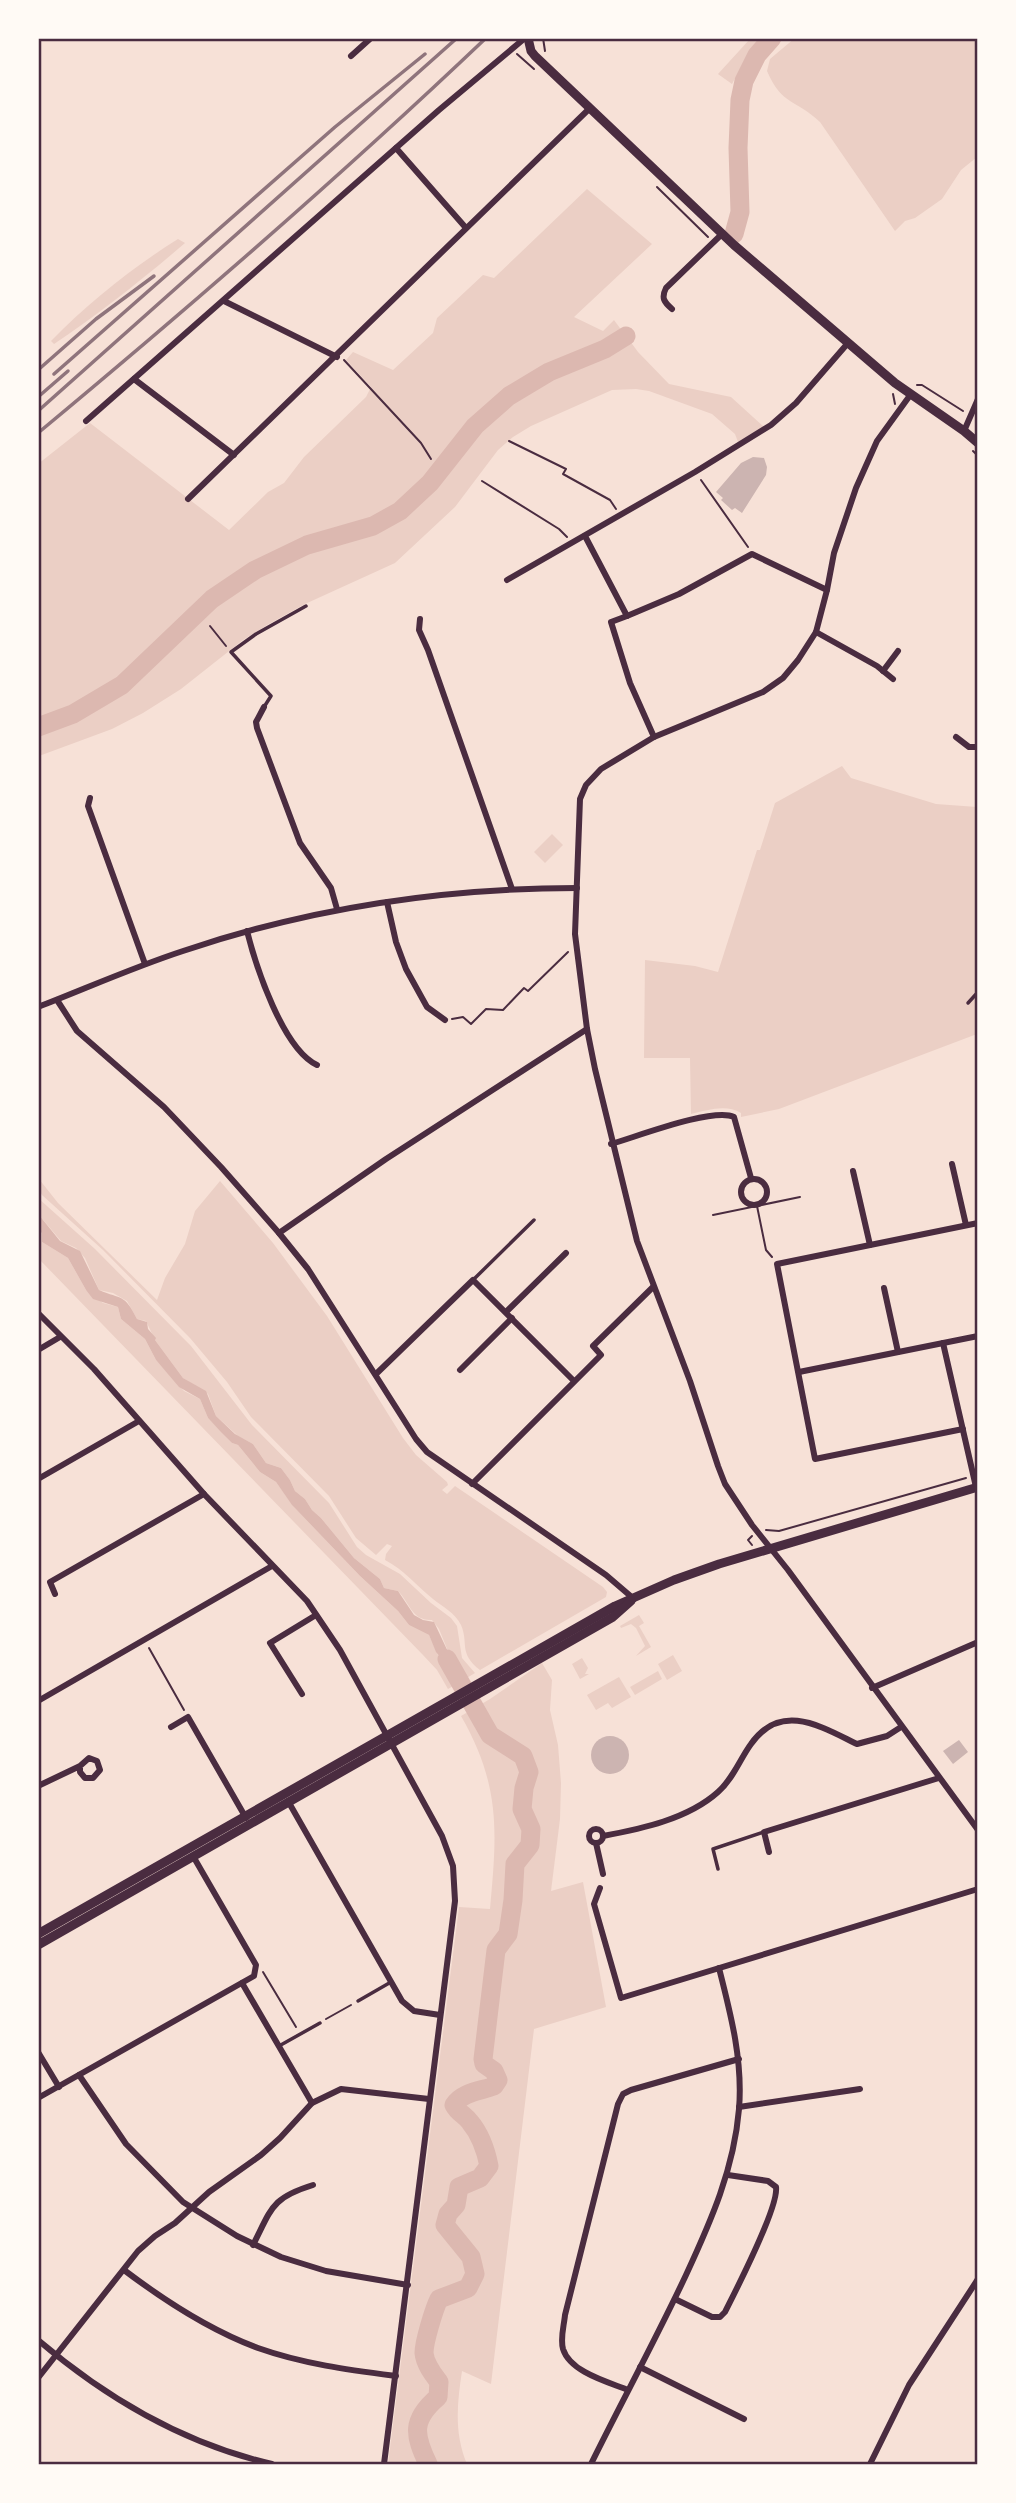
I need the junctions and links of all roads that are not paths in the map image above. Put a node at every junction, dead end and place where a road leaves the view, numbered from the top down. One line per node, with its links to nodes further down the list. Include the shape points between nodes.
1 (371, 38): 3 (street)
2 (527, 38): 4 (main road, via 535,56); 5 (street)
3 (351, 56)
4 (589, 109): 6 (street); 7 (main road)
5 (396, 148): 6 (street); 8 (street)
6 (466, 228): 11 (street)
7 (722, 234): 9 (street, via 666,288 664,300); 10 (main road)
8 (224, 300): 11 (street); 12 (street)
9 (672, 309)
10 (848, 344): 13 (main road); 20 (street, via 783,415)
11 (337, 356): 18 (street)
12 (134, 379): 15 (street); 18 (street)
13 (911, 394): 16 (main road); 22 (street, via 877,441 856,488)
14 (978, 399): 16 (street)
15 (86, 421)
16 (964, 431): 17 (main road)
17 (975, 447)
18 (234, 455): 19 (street)
19 (188, 499)
20 (585, 536): 21 (street); 24 (street)
21 (507, 580)
22 (827, 590): 24 (street, via 752,554); 26 (street)
23 (306, 606): 30 (lane, via 232,652 271,696)
24 (627, 616): 31 (street, via 611,622)
25 (420, 619): 35 (street, via 419,630)
26 (816, 632): 28 (street); 31 (street, via 773,686)
27 (898, 651): 28 (street)
28 (883, 671): 29 (street)
29 (893, 679)
30 (264, 708): 38 (street, via 257,728 296,832 331,888)
31 (654, 737): 36 (street, via 601,769 582,792)
32 (956, 737): 33 (street, via 969,747)
33 (978, 747)
34 (90, 798): 40 (street, via 88,806)
35 (512, 888): 36 (street); 37 (street)
36 (577, 888): 46 (street, via 576,944)
37 (387, 902): 38 (street); 45 (street, via 405,969 427,1007)
38 (337, 909): 39 (street)
39 (247, 931): 40 (street); 47 (street, via 268,997 301,1054)
40 (145, 964): 42 (street)
41 (978, 992): 43 (lane)
42 (57, 1000): 44 (street); 55 (street, via 77,1031 164,1107)
43 (968, 1003)
44 (38, 1007)
45 (445, 1020)
46 (587, 1029): 48 (street); 55 (street)
47 (317, 1066)
48 (611, 1144): 51 (street, via 709,1115 728,1114 738,1126); 59 (street)
49 (952, 1164): 54 (street)
50 (853, 1171): 56 (street)
51 (751, 1178): 51 (street, via 759,1179 767,1189 764,1201 756,1205 741,1197 743,1184)
52 (534, 1220): 58 (lane)
53 (978, 1223): 54 (street)
54 (966, 1225): 56 (street)
55 (279, 1233): 71 (street)
56 (870, 1245): 70 (street, via 777,1264)
57 (566, 1253): 61 (street)
58 (473, 1280): 61 (street); 71 (street)
59 (653, 1287): 72 (street, via 593,1346 601,1354); 79 (street, via 725,1484)
60 (884, 1288): 68 (street)
61 (506, 1312): 63 (street)
62 (38, 1313): 65 (street)
63 (512, 1318): 69 (street); 72 (street)
64 (978, 1336): 66 (street)
65 (60, 1337): 67 (street); 73 (street)
66 (943, 1343): 68 (street); 74 (street)
67 (38, 1350)
68 (898, 1352): 70 (street)
69 (460, 1370)
70 (799, 1372): 74 (street, via 815,1459)
71 (376, 1374): 76 (street, via 427,1452)
72 (574, 1381): 76 (street)
73 (139, 1421): 75 (street); 78 (street)
74 (963, 1429): 77 (street)
75 (38, 1479)
76 (472, 1484): 82 (street, via 607,1575)
77 (977, 1487): 79 (main road)
78 (204, 1494): 80 (street); 81 (street, via 50,1582)
79 (771, 1548): 82 (main road, via 674,1580); 85 (street)
80 (272, 1566): 83 (street); 87 (street)
81 (55, 1594)
82 (633, 1599): 88 (main road, via 478,1682); 88 (main road, via 613,1617 483,1692)
83 (316, 1615): 86 (street, via 270,1643); 91 (street)
84 (978, 1642): 85 (street)
85 (872, 1688): 90 (street)
86 (302, 1694)
87 (38, 1700)
88 (456, 1701): 91 (main road)
89 (171, 1727): 97 (street, via 188,1717)
90 (901, 1727): 93 (street); 101 (street, via 857,1744 809,1721 784,1721 759,1735 720,1791 703,1803 659,1822)
91 (388, 1740): 95 (main road); 96 (main road); 116 (street, via 442,1836 453,1866 455,1901)
92 (80, 1766): 94 (street)
93 (939, 1778): 99 (street); 100 (street)
94 (38, 1786)
95 (284, 1793): 96 (street); 97 (main road)
96 (289, 1803): 98 (main road); 113 (street)
97 (245, 1815): 98 (street); 103 (main road)
98 (250, 1825): 105 (main road)
99 (978, 1830)
100 (764, 1832): 104 (street); 106 (lane, via 713,1849)
101 (603, 1836): 102 (street); 102 (street, via 600,1830 592,1830 590,1839)
102 (596, 1843): 107 (street)
103 (188, 1848): 105 (street); 110 (main road)
104 (769, 1852)
105 (194, 1857): 111 (main road); 114 (street, via 256,1965 254,1976)
106 (718, 1869)
107 (603, 1874)
108 (600, 1888): 112 (street, via 594,1904 621,1998)
109 (978, 1889): 112 (street)
110 (38, 1934)
111 (38, 1945)
112 (719, 1968): 120 (street)
113 (391, 1982): 115 (lane); 116 (street, via 410,2009)
114 (242, 1983): 118 (street); 121 (street)
115 (358, 2001)
116 (440, 2015): 125 (street)
117 (320, 2023): 118 (lane)
118 (278, 2047): 126 (street)
119 (38, 2052): 122 (street)
120 (739, 2059): 127 (street); 141 (street, via 631,2090 618,2104 565,2315 562,2347 586,2371)
121 (79, 2075): 122 (street); 130 (street, via 126,2144)
122 (59, 2087): 124 (street)
123 (860, 2089): 127 (street)
124 (38, 2098)
125 (429, 2099): 126 (street, via 341,2089); 134 (street)
126 (312, 2103): 130 (street, via 261,2155)
127 (739, 2107): 128 (street)
128 (728, 2175): 135 (street); 135 (street, via 768,2181 776,2187 754,2252 720,2317)
129 (313, 2185): 131 (street, via 274,2203)
130 (193, 2207): 131 (street); 132 (street, via 138,2251)
131 (253, 2245): 134 (street, via 326,2271)
132 (124, 2270): 137 (street); 139 (street, via 190,2316 258,2348 338,2369)
133 (978, 2279): 146 (street, via 909,2385)
134 (408, 2285): 139 (street)
135 (675, 2299): 138 (street)
136 (38, 2340): 137 (street)
137 (56, 2356): 140 (street); 143 (street, via 91,2383 169,2427)
138 (640, 2367): 141 (street); 142 (street)
139 (396, 2376): 144 (street)
140 (38, 2378)
141 (628, 2390): 145 (street)
142 (744, 2419)
143 (272, 2465)
144 (384, 2465)
145 (591, 2465)
146 (870, 2465)

